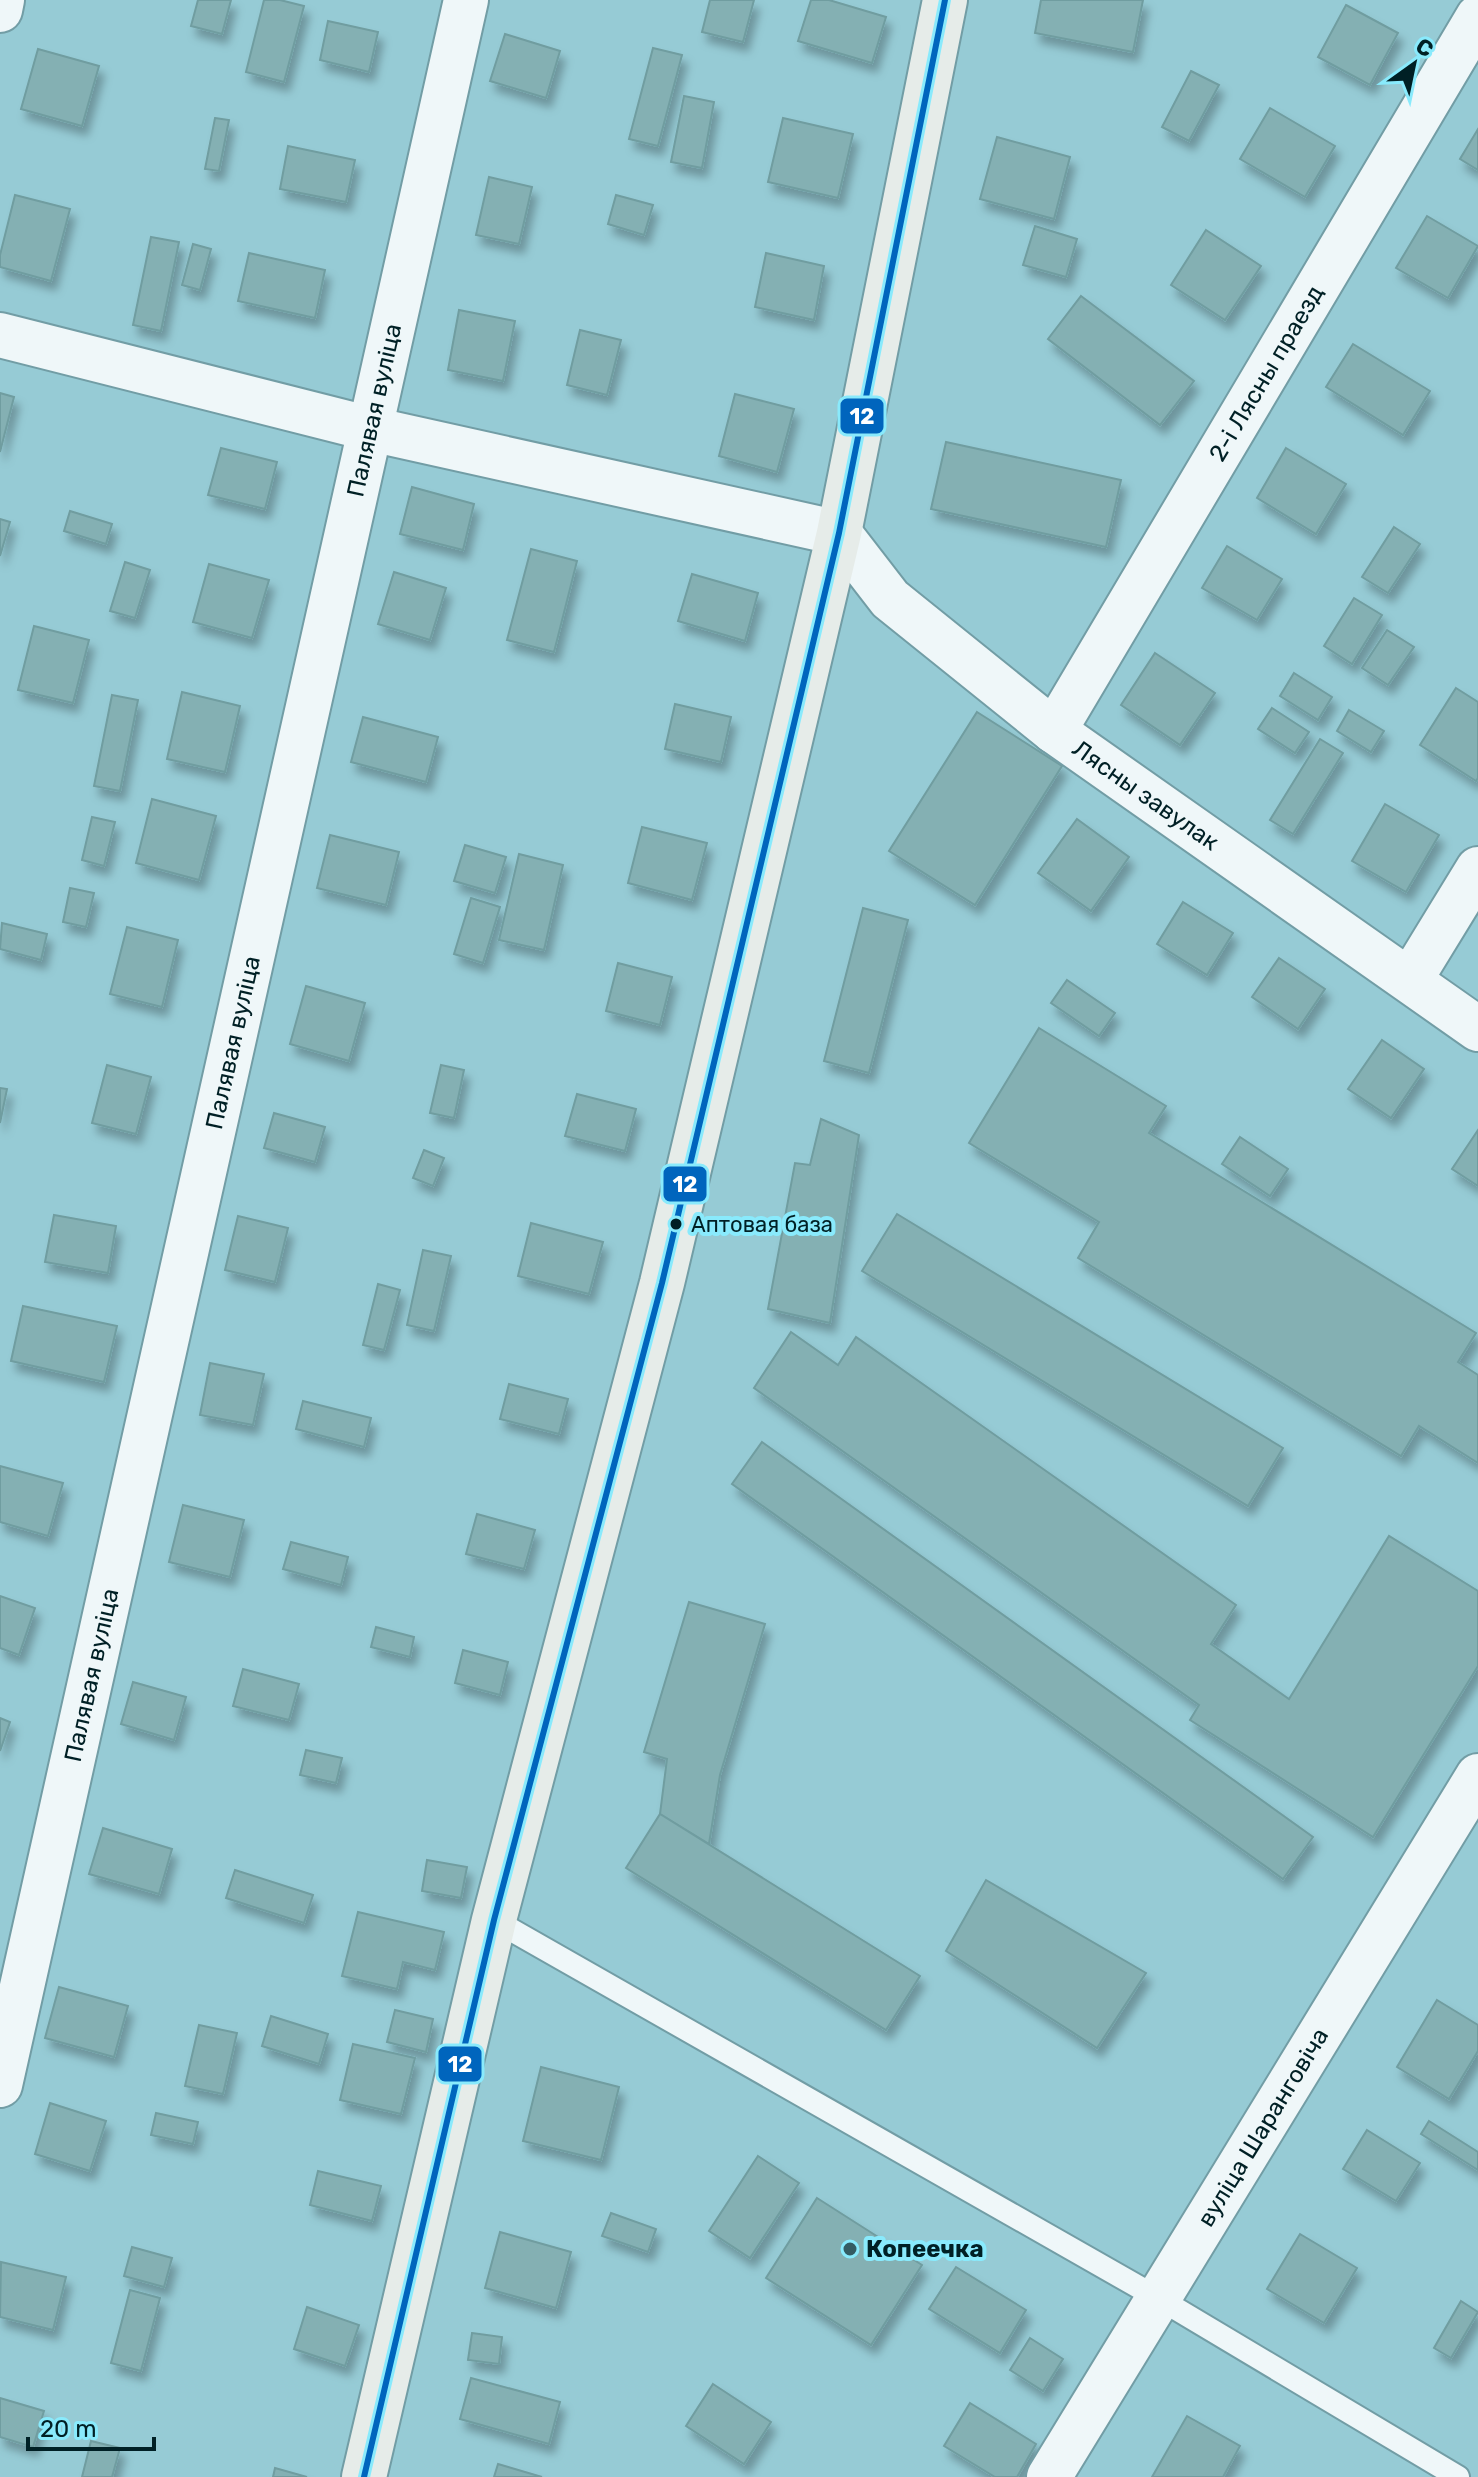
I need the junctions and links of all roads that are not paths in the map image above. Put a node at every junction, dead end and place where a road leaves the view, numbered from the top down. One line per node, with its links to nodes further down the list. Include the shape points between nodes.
1 (2, 0): 4 (street)
2 (466, 0): 7 (street, Палявая вуліца)
3 (945, 0): 8 (main road)
4 (0, 10)
5 (1478, 17): 9 (street, 2-і Лясны праезд)
6 (0, 335): 7 (street)
7 (371, 429): 8 (street); 15 (street, Палявая вуліца)
8 (839, 533): 9 (street, Лясны завулак, via 890,599); 14 (main road, via 662,1283)
9 (1054, 731): 11 (street, Лясны завулак)
10 (1478, 869): 11 (street)
11 (1410, 980): 12 (street, Лясны завулак)
12 (1478, 1029)
13 (1478, 1776): 16 (street, вуліца Шаранговіча)
14 (494, 1920): 16 (lane); 17 (main road)
15 (0, 2085)
16 (1158, 2298): 18 (street, вуліца Шаранговіча); 19 (lane)
17 (364, 2477)
18 (1049, 2477)
19 (1458, 2477)

